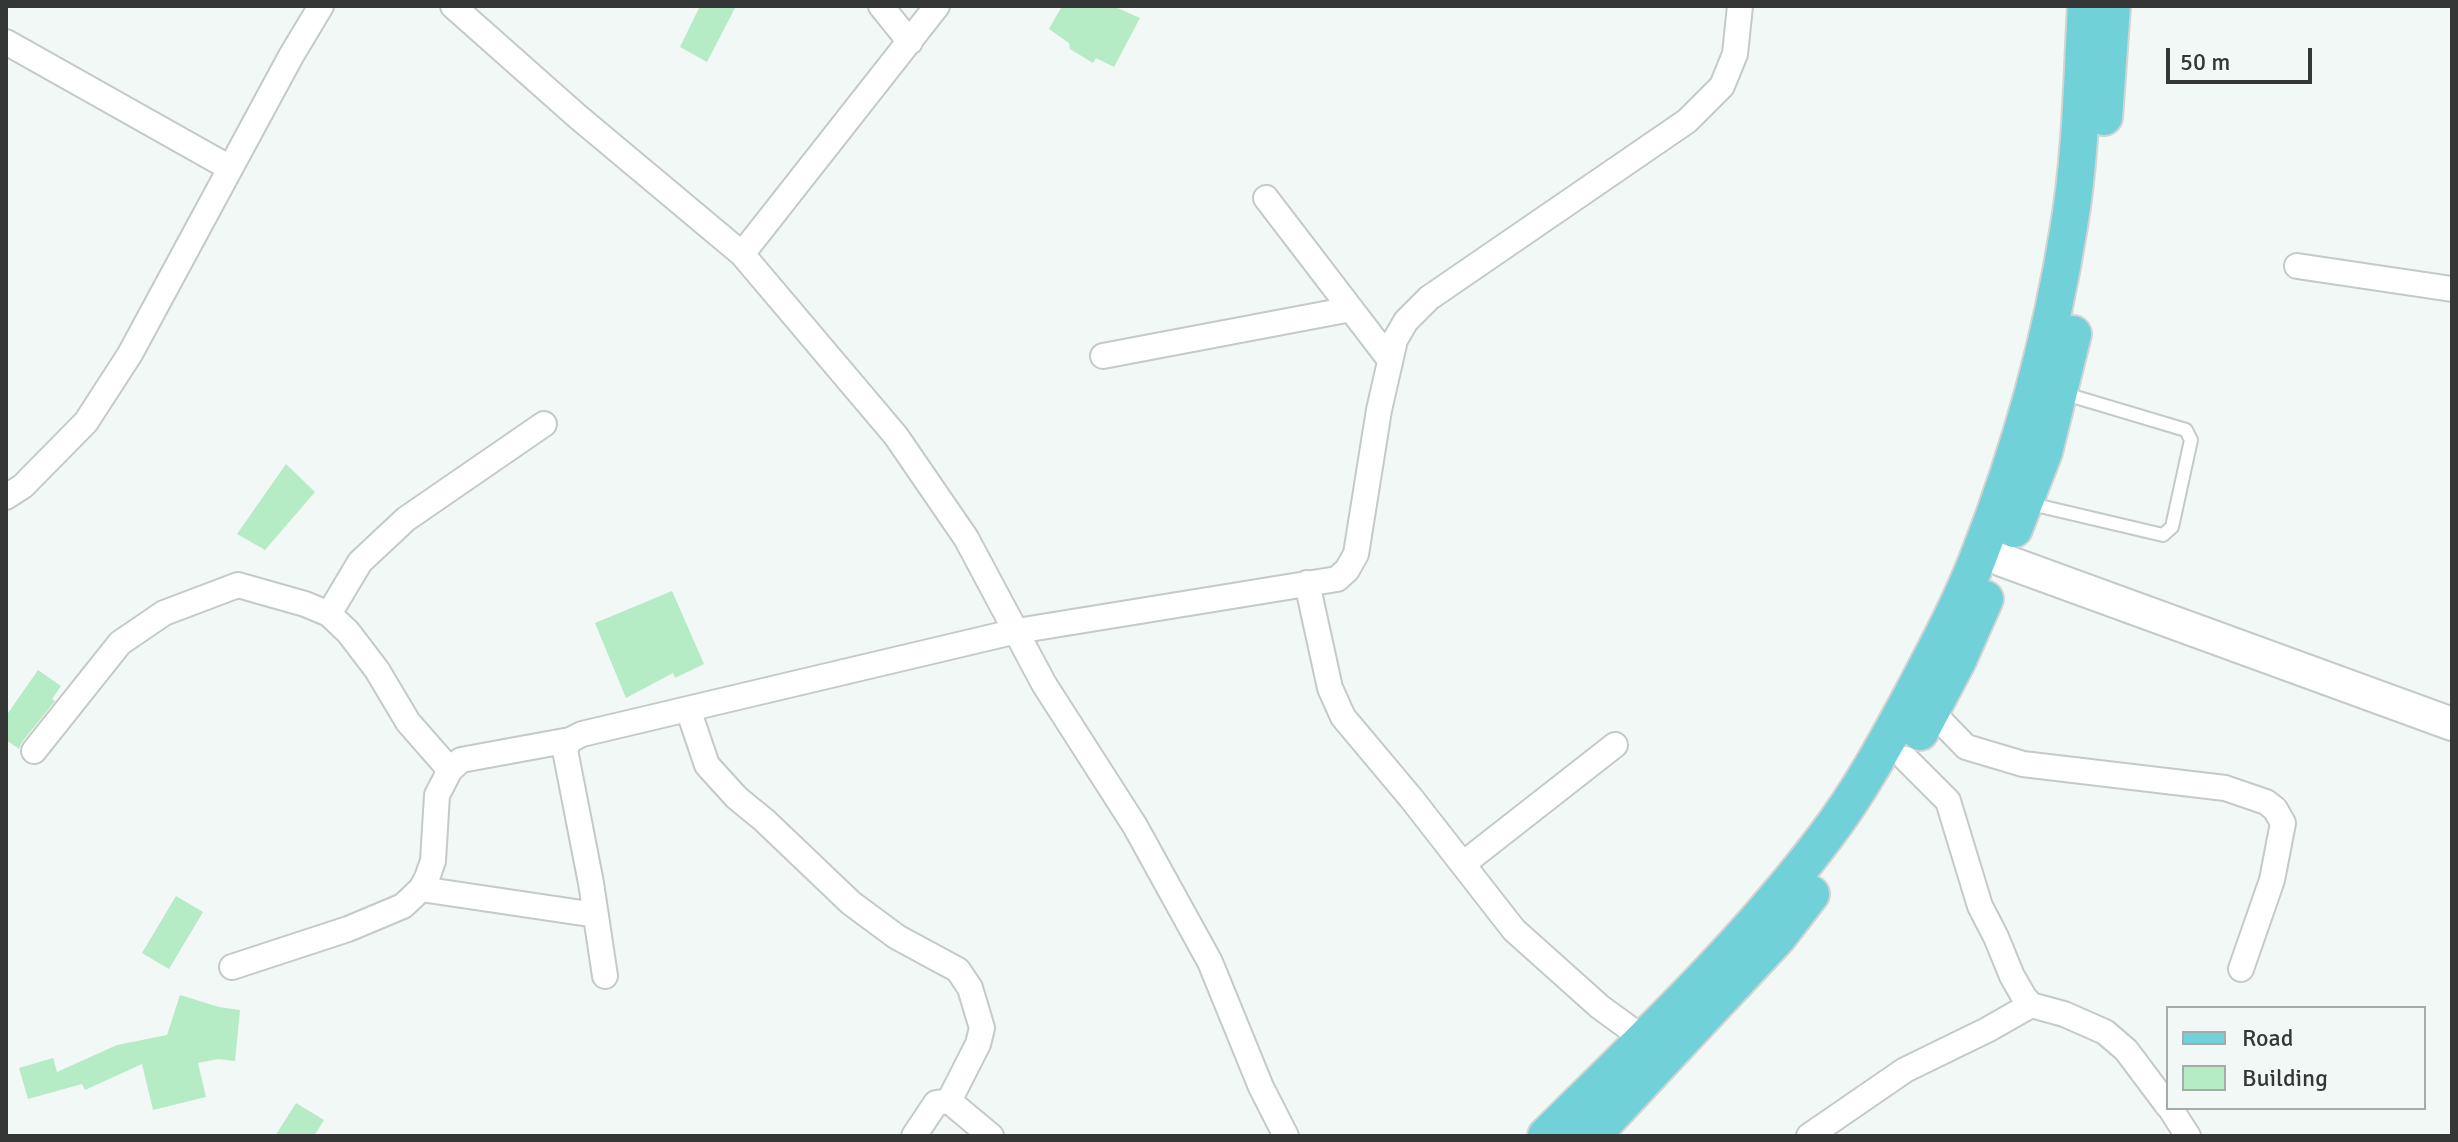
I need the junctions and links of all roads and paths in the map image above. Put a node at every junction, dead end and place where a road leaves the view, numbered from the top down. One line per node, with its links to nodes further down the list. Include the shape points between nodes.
1 (321, 6): 10 (street)
2 (453, 6): 12 (street)
3 (881, 6): 9 (street)
4 (937, 6): 9 (street)
5 (1740, 6): 17 (street, via 1735,54 1722,86 1687,121 1429,298 1406,321)
6 (2086, 6): 41 (main road, via 2070,225 2020,441 1979,558 1885,746 1851,801 1765,913)
7 (2112, 6): 18 (main road, via 2095,218)
8 (6, 42): 10 (street)
9 (910, 42): 12 (street)
10 (230, 168): 20 (street, via 130,354 86,422)
11 (1266, 198): 15 (street)
12 (742, 254): 25 (street, via 896,436 966,538)
13 (2297, 266): 14 (street)
14 (2452, 289)
15 (1351, 309): 16 (street); 17 (street)
16 (1103, 356)
17 (1390, 360): 23 (street, via 1356,554 1337,579)
18 (2059, 392): 21 (main road); 21 (lane, via 2190,434 2172,527 2163,535)
19 (544, 424): 24 (street, via 406,519 360,562)
20 (6, 497)
21 (2024, 502): 22 (main road)
22 (2002, 560): 27 (main road); 28 (street)
23 (1307, 583): 25 (street); 34 (street, via 1330,688 1343,717)
24 (329, 614): 31 (street, via 238,585 164,613 120,643); 33 (street)
25 (1017, 631): 26 (street); 47 (street, via 1210,962)
26 (688, 709): 29 (street); 42 (street, via 707,765 737,798 851,903 897,937 958,970 970,988 982,1028)
27 (1931, 711): 32 (main road); 38 (street, via 1966,747 2023,764 2225,788 2275,809 2283,823 2272,880)
28 (2452, 724)
29 (570, 740): 33 (street, via 461,760); 36 (street, via 565,750)
30 (1615, 745): 34 (street)
31 (34, 751)
32 (1906, 759): 40 (street, via 1948,801 1980,906); 49 (main road, via 1837,862 1778,937)
33 (450, 770): 35 (street, via 437,795 433,861)
34 (1463, 864): 41 (street, via 1514,930)
35 (421, 889): 36 (street); 37 (street, via 403,906 348,929)
36 (596, 915): 39 (street)
37 (232, 967)
38 (2241, 969)
39 (605, 976)
40 (2031, 1005): 43 (street, via 2105,1032 2126,1050); 50 (street, via 1905,1070)
41 (1644, 1039): 48 (main road)
42 (949, 1101): 45 (street, via 936,1103); 46 (street)
43 (2166, 1103)
44 (2171, 1110): 51 (street)
45 (914, 1136)
46 (991, 1136)
47 (1286, 1136)
48 (1546, 1136)
49 (1592, 1136)
50 (1809, 1136)
51 (2188, 1136)

